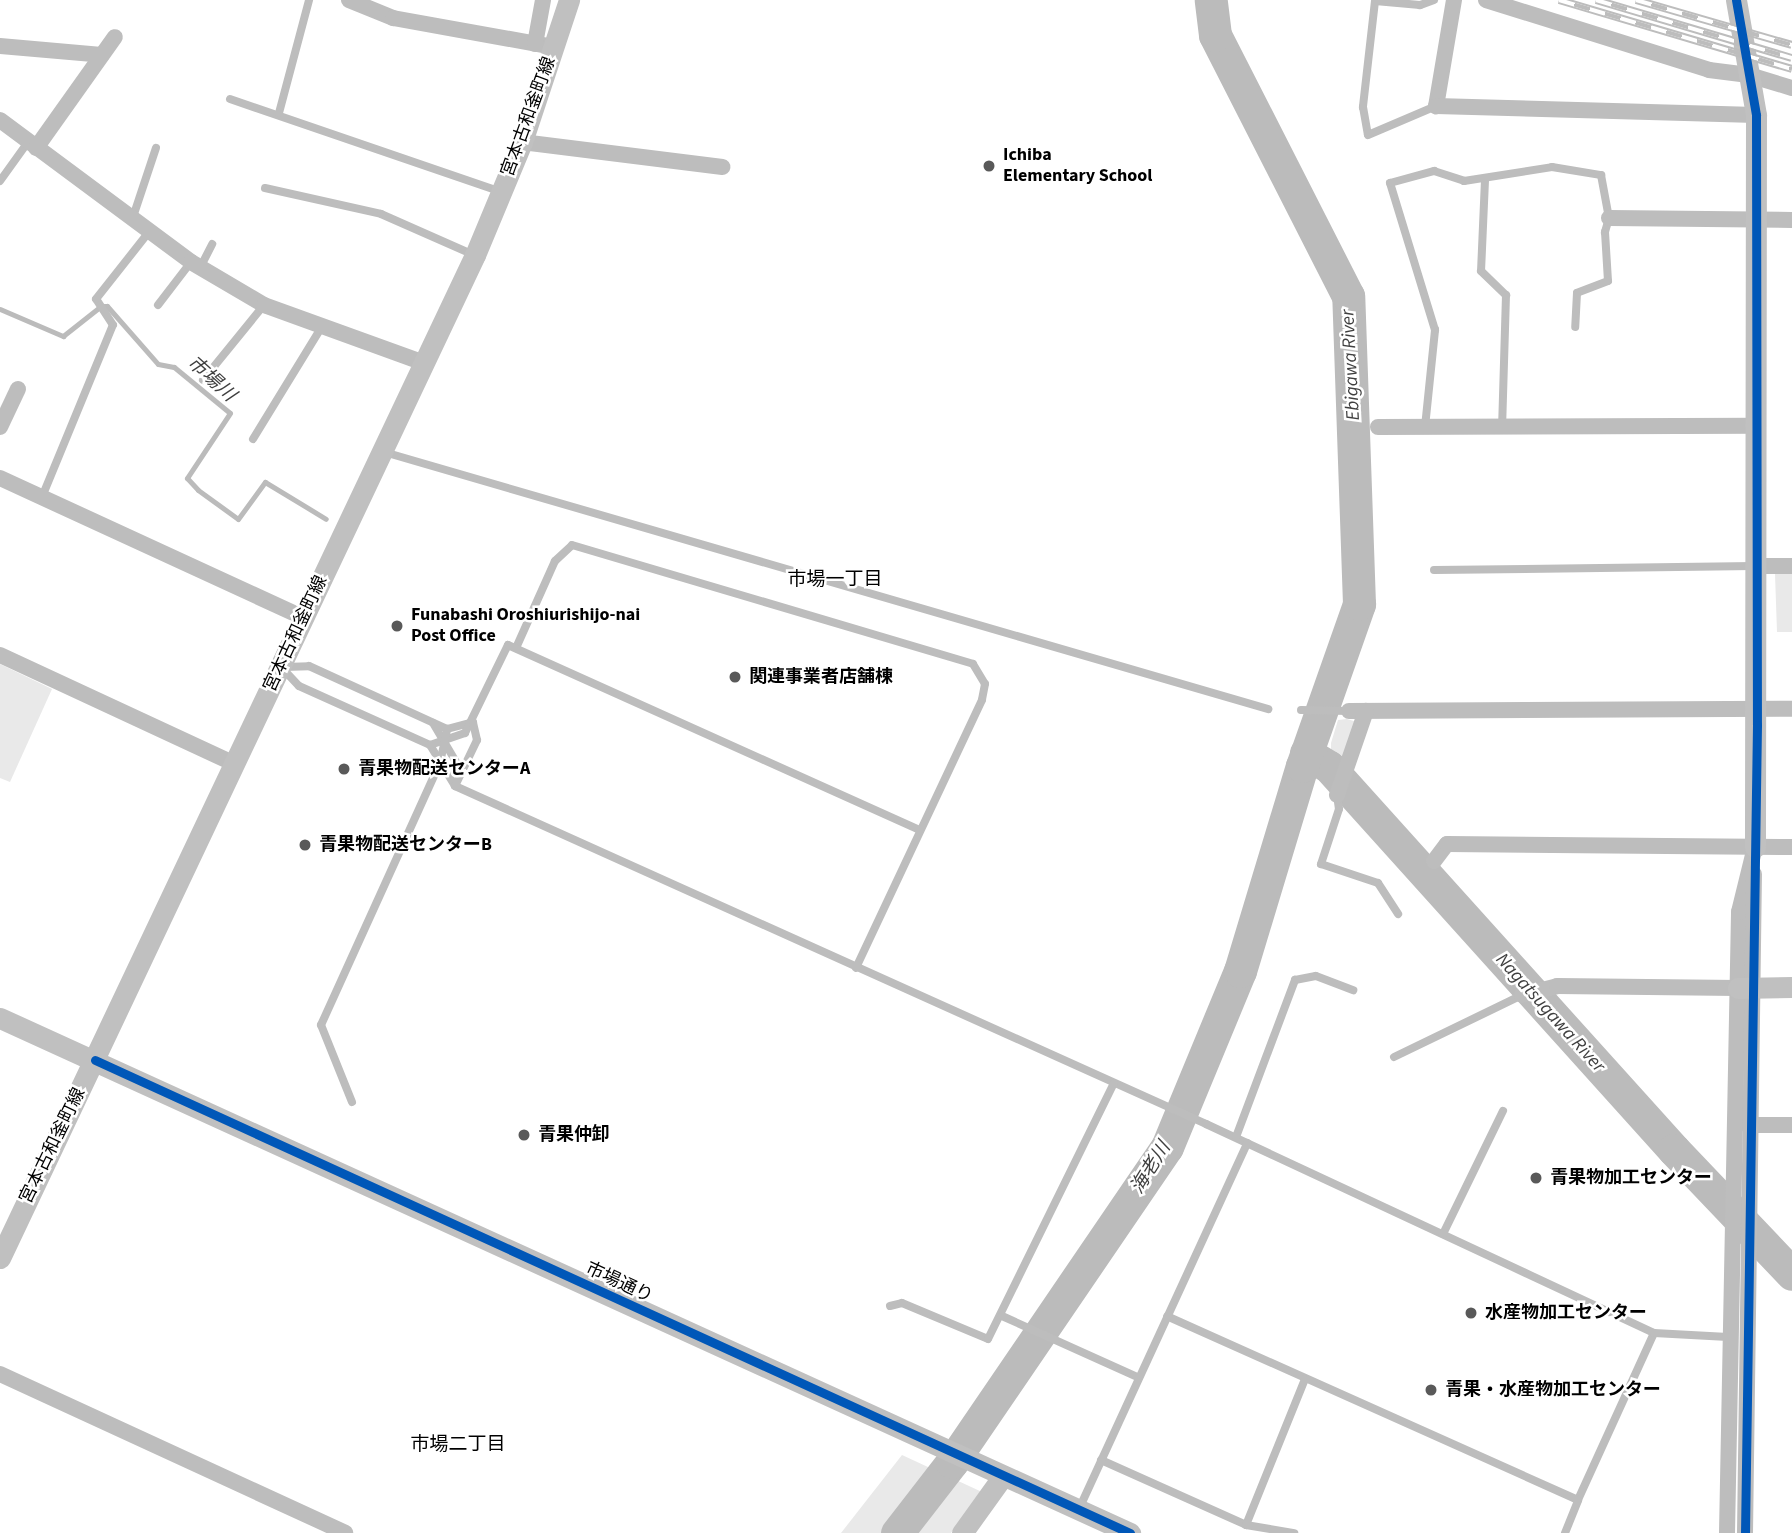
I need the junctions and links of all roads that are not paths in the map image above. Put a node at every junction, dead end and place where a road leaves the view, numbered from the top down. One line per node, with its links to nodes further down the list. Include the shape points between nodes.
1 (309, 0): 17 (lane)
2 (349, 0): 10 (street, via 393,18)
3 (543, 0): 10 (street)
4 (569, 0): 10 (street, 宮本古和釜町線)
5 (1433, 0): 16 (lane, via 1420,5 1375,1 1363,107 1368,135)
6 (1454, 0): 16 (street)
7 (1486, 0): 13 (street, via 1709,70)
8 (1736, 0): 13 (street)
9 (115, 37): 12 (street)
10 (545, 45): 20 (street, 宮本古和釜町線)
11 (0, 46): 12 (street)
12 (102, 55): 21 (street)
13 (1749, 75): 14 (street); 18 (street)
14 (1792, 88)
15 (230, 99): 17 (lane)
16 (1436, 106): 18 (street)
17 (279, 113): 27 (lane)
18 (1756, 115): 29 (street)
19 (0, 120): 21 (street)
20 (522, 142): 23 (street); 27 (street, 宮本古和釜町線)
21 (32, 145): 25 (lane); 30 (street)
22 (156, 148): 30 (lane)
23 (722, 167)
24 (1485, 180): 28 (lane, via 1552,167 1601,175); 43 (lane, via 1481,271 1506,295); 47 (lane, via 1464,181 1434,171 1390,183 1435,330)
25 (0, 181)
26 (265, 188): 34 (lane, via 381,214)
27 (502, 192): 34 (street, 宮本古和釜町線)
28 (1609, 218): 29 (street); 38 (lane, via 1608,281 1577,293)
29 (1756, 219): 31 (street); 44 (street)
30 (132, 220): 32 (street)
31 (1792, 220)
32 (149, 232): 35 (street); 51 (lane, via 96,299 113,325)
33 (212, 244): 35 (lane)
34 (475, 255): 40 (street, 宮本古和釜町線)
35 (195, 265): 36 (lane); 37 (street)
36 (158, 305)
37 (264, 305): 39 (street); 41 (lane)
38 (1575, 327)
39 (321, 328): 40 (street); 48 (lane)
40 (424, 363): 49 (street, 宮本古和釜町線)
41 (203, 380)
42 (18, 389): 45 (street)
43 (1502, 426): 44 (street); 47 (street)
44 (1756, 426): 52 (street)
45 (0, 427)
46 (1378, 427): 47 (street)
47 (1425, 427)
48 (253, 439)
49 (382, 451): 55 (street, 宮本古和釜町線); 59 (lane)
50 (0, 478): 51 (street)
51 (42, 497): 55 (street)
52 (1757, 566): 53 (street); 54 (lane); 60 (street)
53 (1792, 566)
54 (1434, 569)
55 (304, 618): 58 (street, 宮本古和釜町線)
56 (516, 648): 65 (lane, via 508,645); 75 (lane); 75 (lane, via 555,561 572,545 962,659 981,671 985,684 982,700)
57 (0, 655): 71 (street)
58 (281, 667): 66 (lane, via 309,666); 69 (lane, via 299,686); 71 (street, 宮本古和釜町線)
59 (1268, 709)
60 (1757, 709): 61 (street); 64 (street); 76 (street)
61 (1792, 709)
62 (1301, 710): 63 (lane)
63 (1349, 711): 64 (street)
64 (1366, 711): 74 (street)
65 (472, 722): 67 (lane); 68 (lane, via 465,733); 72 (lane, via 477,740)
66 (433, 723): 67 (lane); 68 (lane)
67 (447, 729): 68 (lane)
68 (444, 741): 69 (lane); 70 (lane); 72 (lane)
69 (430, 746): 70 (lane)
70 (440, 763): 73 (lane); 89 (lane, via 321,1025)
71 (235, 764): 87 (street, 宮本古和釜町線)
72 (462, 772): 73 (lane)
73 (455, 786): 80 (lane)
74 (1338, 793): 79 (lane, via 1339,809 1321,864 1378,883)
75 (919, 830): 80 (lane)
76 (1755, 847): 77 (street); 78 (street, via 1447,844); 82 (street)
77 (1792, 847)
78 (1434, 862)
79 (1398, 914)
80 (856, 968): 88 (lane)
81 (1792, 987): 82 (street)
82 (1745, 988): 84 (street, via 1539,989); 91 (street); 101 (street, via 1730,1199)
83 (1353, 990): 93 (lane, via 1316,976 1295,981)
84 (1522, 995): 86 (lane)
85 (0, 1018): 87 (street, 市場通り)
86 (1394, 1057)
87 (94, 1060): 96 (street, 宮本古和釜町線); 106 (street, 市場通り)
88 (1114, 1083): 93 (lane); 99 (lane)
89 (352, 1101)
90 (1503, 1111): 95 (lane)
91 (1748, 1125): 92 (street); 116 (street)
92 (1792, 1125)
93 (1236, 1137): 94 (lane)
94 (1247, 1143): 95 (lane); 98 (lane)
95 (1443, 1234): 100 (lane)
96 (0, 1258)
97 (890, 1306): 99 (lane, via 902,1303 988,1339)
98 (1167, 1316): 103 (lane); 104 (lane)
99 (1002, 1317): 103 (lane)
100 (1654, 1332): 101 (lane); 107 (lane)
101 (1728, 1337): 115 (street)
102 (0, 1374): 111 (street)
103 (1139, 1378): 105 (lane)
104 (1305, 1379): 107 (lane); 109 (lane)
105 (1101, 1460): 108 (lane); 109 (lane)
106 (1003, 1476): 108 (street, 市場通り); 112 (street)
107 (1578, 1500): 114 (lane)
108 (1079, 1510): 110 (street, 市場通り)
109 (1245, 1525): 113 (lane)
110 (1122, 1531)
111 (345, 1533)
112 (962, 1533)
113 (1294, 1533)
114 (1564, 1533)
115 (1727, 1533)
116 (1745, 1533)

